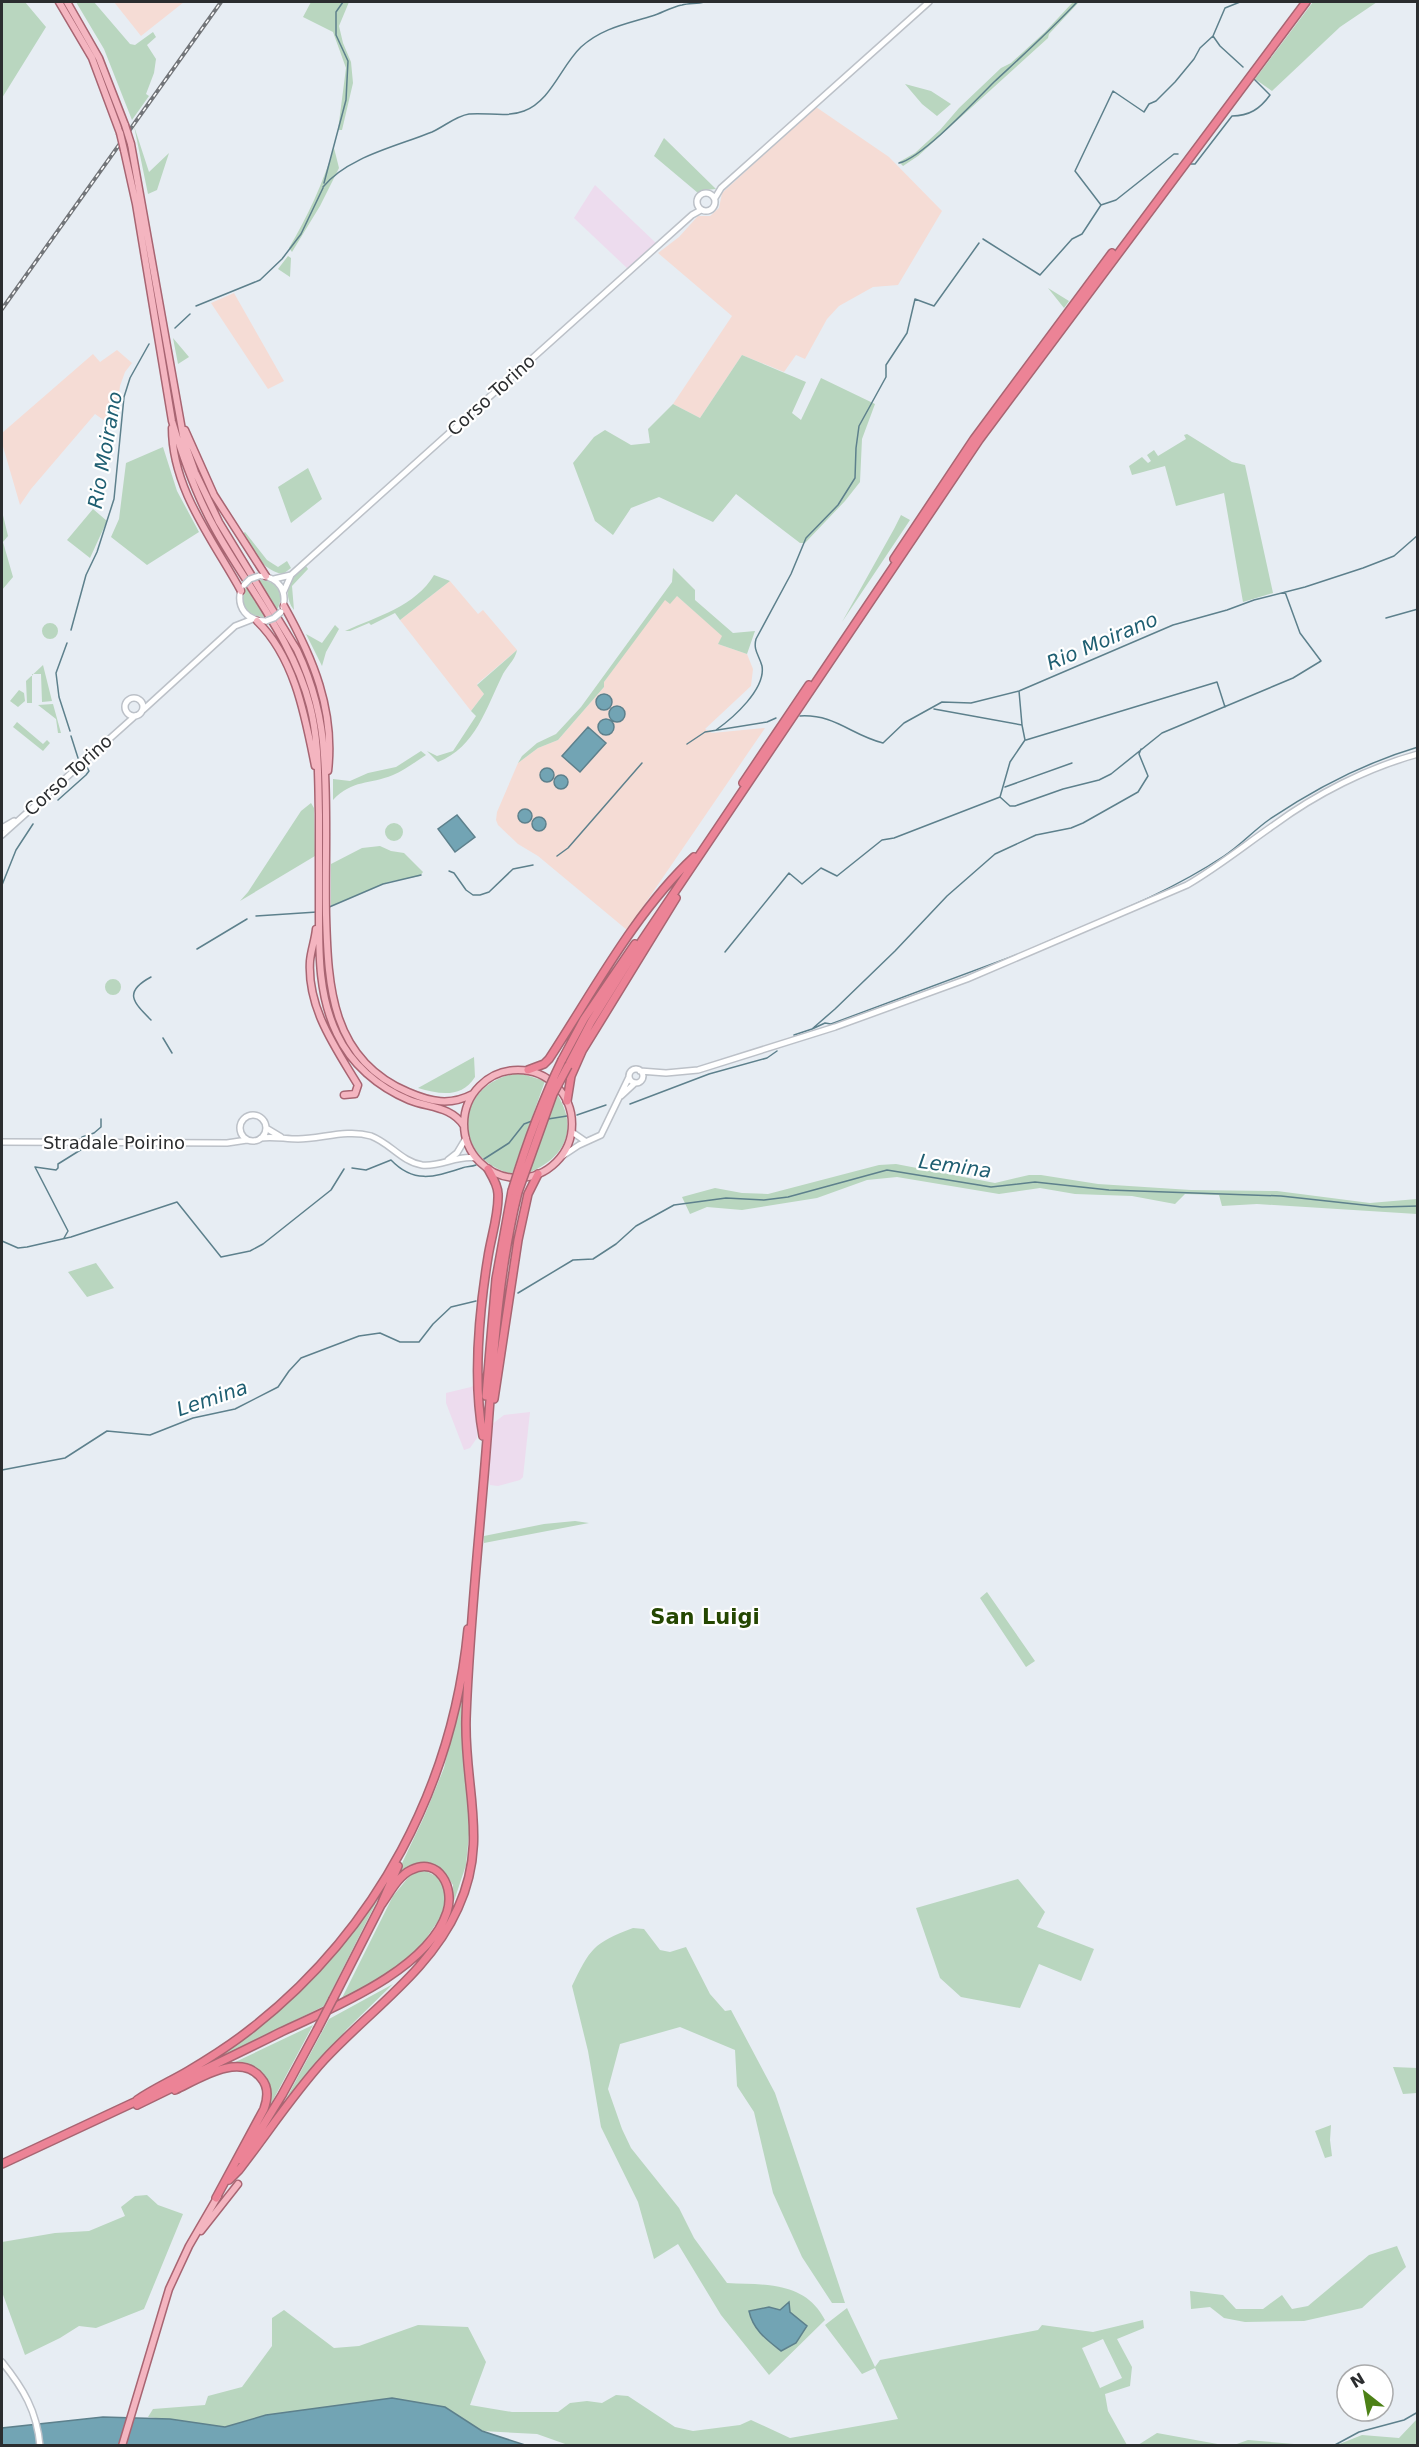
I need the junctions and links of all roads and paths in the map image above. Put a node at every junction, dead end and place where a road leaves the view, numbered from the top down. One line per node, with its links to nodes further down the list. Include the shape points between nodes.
1 (59, 2): 6 (main road, bridge, via 92,58)
2 (67, 2): 6 (main road, bridge, via 99,58 125,125)
3 (929, 2): 7 (main road)
4 (1301, 2): 12 (highway)
5 (1305, 2): 12 (highway)
6 (137, 193): 8 (main road)
7 (712, 196): 9 (main road, via 700,196); 10 (main road, via 712,210)
8 (139, 203): 13 (main road); 14 (main road)
9 (697, 205): 10 (main road); 11 (main road)
10 (701, 210): 11 (main road)
11 (692, 215): 15 (main road, Corso Torino)
12 (1078, 301): 36 (highway)
13 (179, 416): 16 (main road, via 214,495); 32 (main road, via 184,441 206,498 306,671 321,724)
14 (172, 421): 18 (main road, via 177,464 187,496); 31 (main road, via 202,505 280,633 300,674 313,719)
15 (291, 575): 17 (main road); 19 (main road)
16 (262, 576): 17 (main road); 18 (main road, bridge, via 250,579)
17 (274, 579): 19 (main road)
18 (242, 588): 20 (main road)
19 (284, 591): 21 (main road)
20 (240, 606): 22 (main road); 23 (main road)
21 (282, 609): 22 (main road, bridge, via 274,618); 32 (main road, via 308,651 324,694 330,746)
22 (255, 620): 23 (main road); 31 (main road, via 276,647 295,687)
23 (235, 626): 24 (main road)
24 (154, 698): 25 (main road); 26 (main road)
25 (140, 700): 26 (main road); 27 (main road, via 129,700)
26 (143, 710): 28 (main road)
27 (127, 713): 28 (main road); 29 (main road, Corso Torino)
28 (135, 716): 29 (main road, Corso Torino)
29 (118, 731): 33 (main road, Corso Torino)
30 (1418, 754): 40 (main road, via 1337,787 1275,824 1222,865 1138,907 967,979 847,1023 706,1068)
31 (318, 780): 37 (main road, via 318,878)
32 (326, 783): 37 (main road)
33 (18, 819): 34 (main road, Corso Torino); 35 (main road, Corso Torino)
34 (2, 828)
35 (2, 836)
36 (694, 860): 38 (highway, via 676,874 606,967 549,1059); 46 (highway, via 666,916 582,1051 571,1076); 64 (highway, bridge, via 584,1019 565,1063 546,1092 528,1137)
37 (323, 914): 44 (main road, via 332,997 340,1024 358,1054 378,1074 413,1094 446,1103); 45 (main road, via 316,920 311,977 326,1034 358,1084 355,1094); 48 (main road, via 320,959 325,999 347,1052 381,1085 410,1100 451,1112)
38 (528, 1070): 44 (main road, via 496,1074); 46 (main road, via 554,1083)
39 (640, 1071): 40 (main road); 41 (main road, via 632,1071); 42 (main road)
40 (666, 1073): 42 (main road)
41 (629, 1077): 43 (main road); 47 (main road)
42 (643, 1078): 43 (main road)
43 (635, 1083): 47 (main road)
44 (473, 1094): 48 (main road)
45 (344, 1095)
46 (567, 1101): 51 (main road)
47 (616, 1102): 57 (main road, via 601,1135)
48 (464, 1126): 54 (main road)
49 (266, 1128): 50 (main road, via 261,1118 251,1115 242,1120); 52 (main road); 53 (main road)
50 (239, 1130): 55 (main road); 58 (main road, via 237,1137)
51 (572, 1132): 57 (main road); 59 (main road)
52 (261, 1138): 53 (main road); 55 (main road)
53 (282, 1138): 61 (main road, via 368,1136 415,1163)
54 (465, 1138): 60 (main road); 61 (main road)
55 (247, 1140): 58 (main road, Stradale Poirino)
56 (2, 1142): 58 (main road, Stradale Poirino)
57 (586, 1142): 59 (main road)
58 (227, 1143)
59 (561, 1157): 63 (main road)
60 (476, 1158): 61 (main road); 62 (main road)
61 (447, 1161)
62 (488, 1169): 63 (main road, via 512,1178); 66 (highway, via 498,1190 498,1202 487,1259 480,1348)
63 (538, 1174): 65 (highway, via 530,1186 522,1218)
64 (515, 1191): 65 (highway); 66 (highway, via 496,1278)
65 (489, 1419): 68 (highway, via 466,1722)
66 (483, 1436): 67 (highway, via 460,1685 444,1754)
67 (413, 1830): 69 (highway); 70 (highway, via 366,1907 300,1986 240,2037)
68 (474, 1849): 70 (highway, via 448,1920 398,1974 315,2021); 72 (highway, via 463,1896 441,1938 414,1971 322,2062)
69 (381, 1905): 70 (highway, via 405,1874 418,1868 440,1873 450,1890 448,1909 439,1928 420,1951 386,1978 357,1996); 72 (highway, bridge, via 261,2133)
70 (141, 2101): 71 (highway); 74 (highway, via 227,2068 246,2068 263,2079 266,2104)
71 (2, 2167)
72 (229, 2180): 74 (main road)
73 (238, 2184): 75 (main road)
74 (216, 2198): 75 (main road)
75 (189, 2246): 78 (main road, via 169,2289)
76 (2, 2362): 77 (main road, via 34,2413)
77 (40, 2445)
78 (122, 2445)

